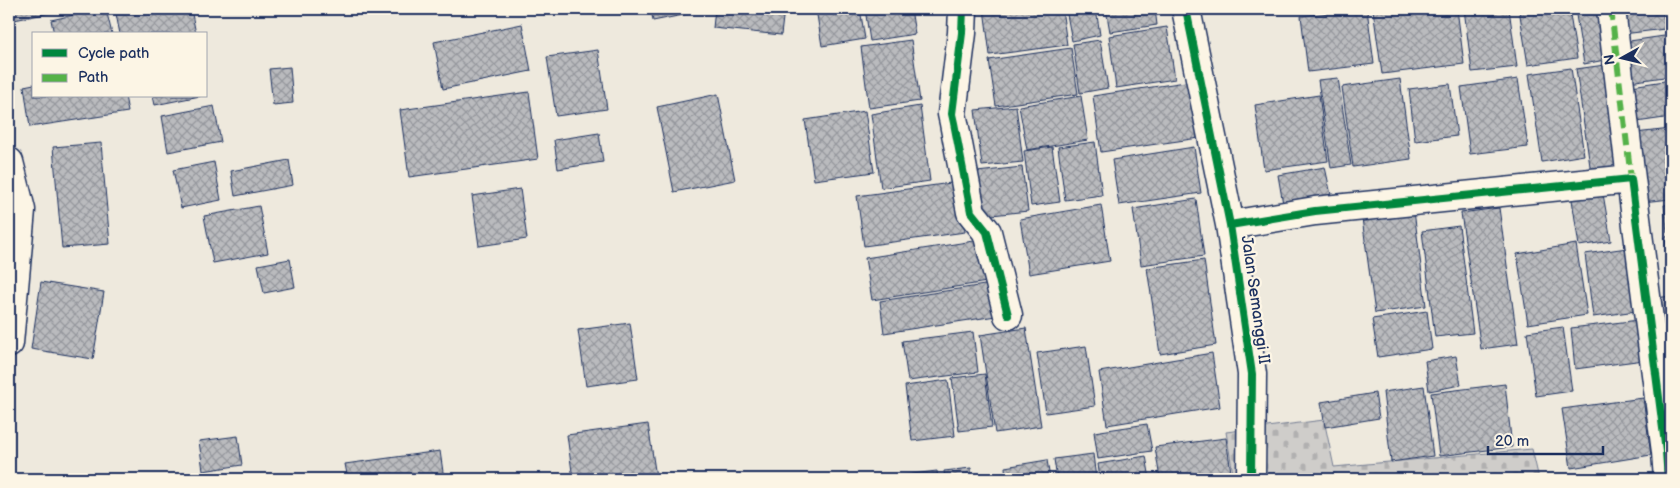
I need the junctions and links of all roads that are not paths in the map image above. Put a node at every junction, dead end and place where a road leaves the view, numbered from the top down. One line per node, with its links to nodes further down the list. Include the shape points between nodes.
1 (963, 9): 7 (street, via 952,114 971,212 987,232)
2 (1186, 9): 6 (street, Jalan Semanggi II)
3 (1611, 9): 5 (street)
4 (9, 162): 8 (street, via 20,210)
5 (1631, 179): 6 (street, via 1315,211); 10 (street)
6 (1230, 224): 9 (street, Jalan Semanggi II, via 1252,374)
7 (1008, 315)
8 (9, 343)
9 (1252, 479)
10 (1668, 479)

